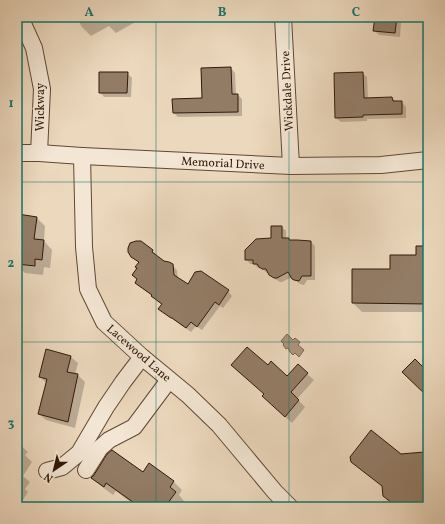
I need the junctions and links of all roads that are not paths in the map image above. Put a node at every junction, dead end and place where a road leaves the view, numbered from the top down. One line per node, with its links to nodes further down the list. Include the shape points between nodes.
1 (20, 17): 4 (street, Wickway, via 34,48 42,89)
2 (283, 17): 7 (street, Wickdale Drive)
3 (17, 153): 4 (street, Memorial Drive)
4 (39, 153): 5 (street, Memorial Drive)
5 (82, 156): 7 (street, Memorial Drive); 8 (street, Lacewood Lane, via 84,247 88,289 104,322)
6 (428, 160): 7 (street, Memorial Drive, via 381,165)
7 (291, 166)
8 (142, 357): 9 (street, Lacewood Lane); 11 (street, via 106,407 79,454 62,467)
9 (169, 380): 10 (street, via 134,427 109,440 100,448); 12 (street, Lacewood Lane, via 219,425)
10 (86, 470)
11 (47, 471)
12 (290, 507)

